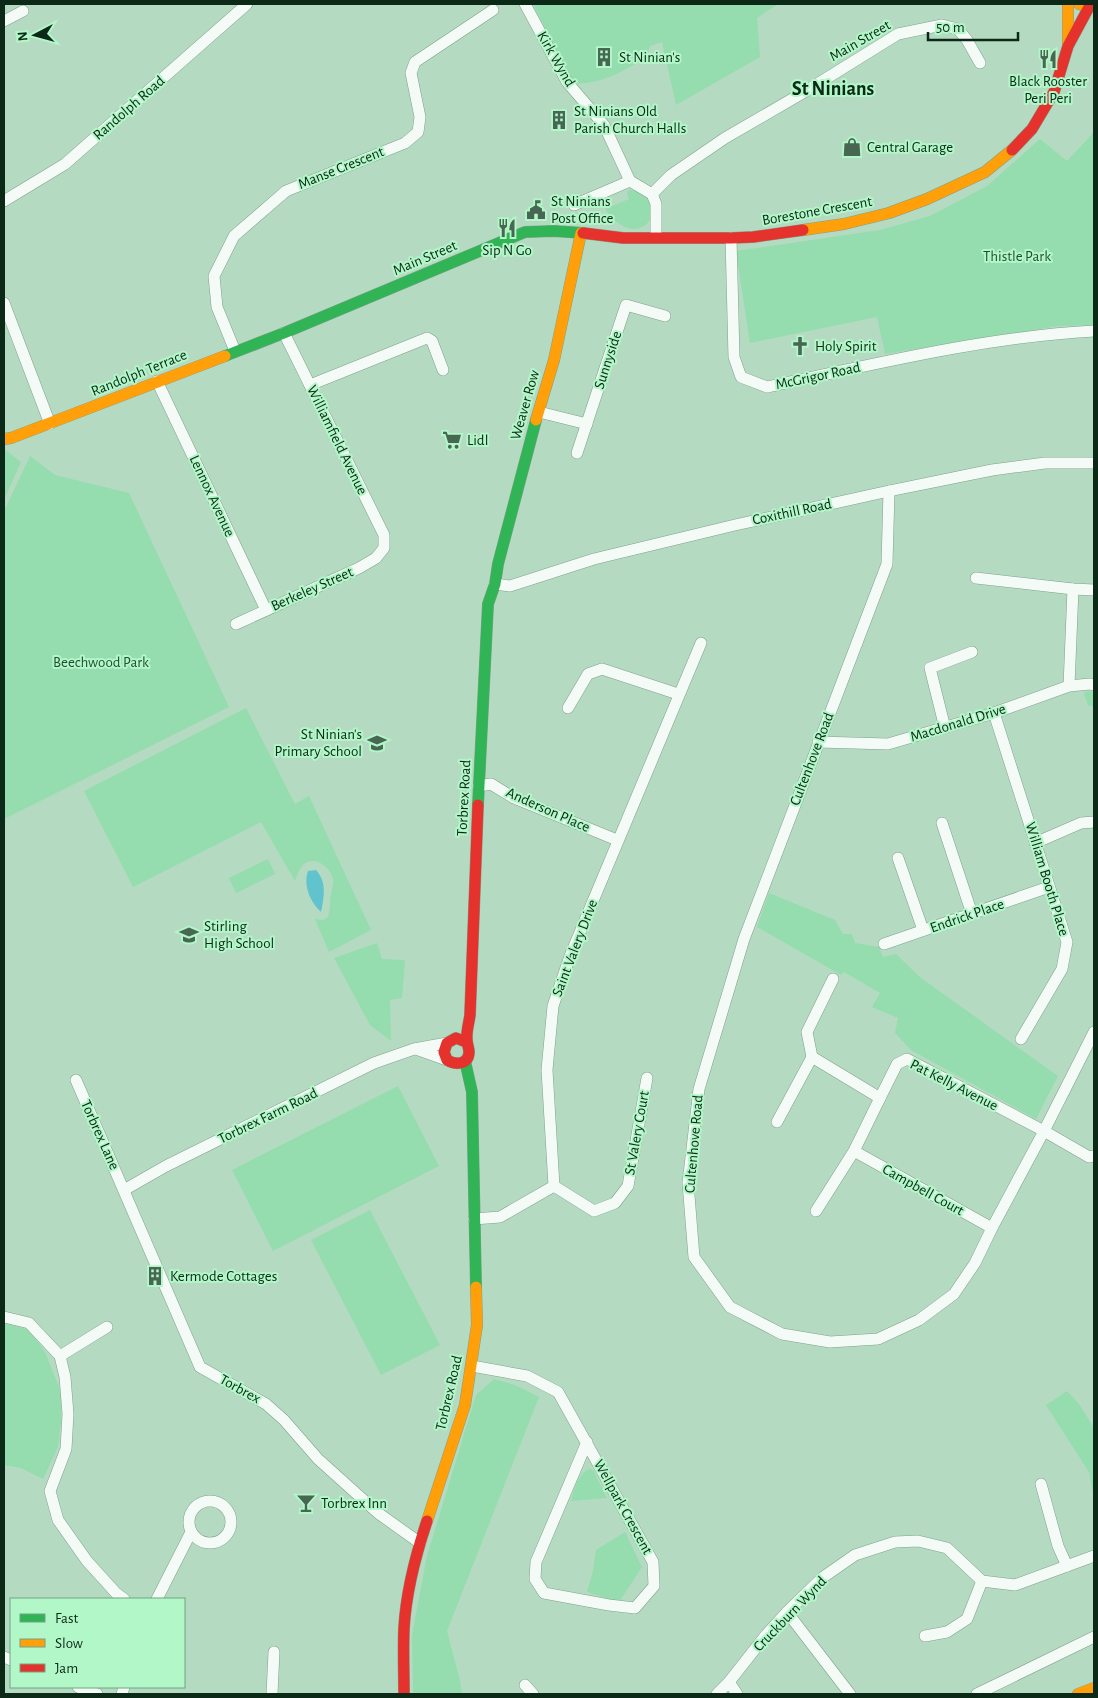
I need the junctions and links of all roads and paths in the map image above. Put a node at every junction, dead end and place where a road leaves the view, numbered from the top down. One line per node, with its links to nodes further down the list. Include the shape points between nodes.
1 (247, 4): 12 (street, Randolph Road, via 66,164)
2 (525, 4): 10 (street, Kirk Wynd, via 567,82 604,125)
3 (1068, 4): 8 (main road, Borestone Crescent)
4 (1088, 5): 8 (main road, Borestone Crescent)
5 (493, 10): 21 (street, Manse Crescent, via 416,62 411,73 420,117 418,132 405,143 286,191 234,236 214,276 217,307)
6 (23, 11): 7 (street)
7 (4, 21)
8 (1068, 46): 16 (main road, Borestone Crescent, via 1054,92 1032,128 985,172 889,213 844,224)
9 (980, 64): 11 (street, Main Street, via 958,29 942,25 898,34 717,144 671,175)
10 (630, 181): 11 (street); 13 (street)
11 (652, 194): 15 (street, via 656,204)
12 (4, 201)
13 (574, 205)
14 (581, 233): 15 (main road, Borestone Crescent, via 623,238); 20 (main road, Main Street, via 525,232); 25 (main road, Weaver Row, via 561,330)
15 (656, 237): 16 (main road, Borestone Crescent)
16 (731, 238): 19 (street, McGrigor Road, via 734,357 742,377 767,387 936,351 1062,333)
17 (4, 303): 26 (street)
18 (665, 316): 27 (street, Sunnyside, via 626,305)
19 (1094, 332)
20 (284, 333): 21 (main road, Randolph Terrace); 24 (street, Williamfield Avenue)
21 (235, 351): 23 (main road, Randolph Terrace)
22 (443, 370): 24 (street, via 432,341 426,338)
23 (158, 381): 26 (main road, Randolph Terrace); 37 (street, Lennox Avenue)
24 (310, 385): 32 (street, Williamfield Avenue, via 384,535)
25 (539, 412): 27 (street); 34 (main road, Weaver Row)
26 (50, 424): 28 (main road, Randolph Terrace)
27 (587, 424): 29 (street, Sunnyside)
28 (4, 439)
29 (577, 453)
30 (1094, 463): 31 (street, Coxithill Road, via 1045,463 992,470)
31 (889, 491): 34 (street, Coxithill Road, via 594,559 510,586); 47 (street, Cultenhove Road, via 887,564)
32 (384, 548): 37 (street, Berkeley Street, via 376,558 359,568)
33 (976, 578): 35 (street)
34 (495, 584): 48 (main road, Torbrex Road, via 488,604)
35 (1073, 589): 36 (street); 42 (street)
36 (1094, 590)
37 (266, 610): 38 (street, Berkeley Street)
38 (236, 624)
39 (701, 643): 43 (street, Saint Valery Drive)
40 (972, 652): 46 (street, via 930,668)
41 (1094, 685): 42 (street, Macdonald Drive)
42 (1069, 686): 45 (street, Macdonald Drive)
43 (678, 694): 44 (street, via 602,669 588,674); 51 (street, Saint Valery Drive)
44 (568, 708)
45 (994, 713): 46 (street, Macdonald Drive); 52 (street, William Booth Place)
46 (944, 728): 47 (street, Macdonald Drive, via 888,744)
47 (818, 742): 76 (street, Cultenhove Road, via 744,939 699,1088 688,1183 694,1258 730,1307 782,1334 830,1342 878,1339 920,1320 954,1294 975,1263)
48 (479, 786): 51 (street, Anderson Place, via 491,784 514,798); 61 (main road, Torbrex Road, via 470,1015)
49 (1094, 822): 52 (street, via 1081,823)
50 (942, 823): 55 (street)
51 (617, 840): 72 (street, Saint Valery Drive, via 552,1006 547,1070)
52 (1035, 843): 54 (street, William Booth Place)
53 (898, 858): 56 (street)
54 (1049, 888): 55 (street, Endrick Place); 59 (street, William Booth Place, via 1067,942 1062,969)
55 (972, 914): 56 (street, Endrick Place)
56 (923, 930): 57 (street, Endrick Place)
57 (884, 944)
58 (833, 979): 63 (street, via 807,1032)
59 (1021, 1039)
60 (1093, 1039): 69 (street, Cultenhove Road)
61 (456, 1041): 62 (street, Torbrex Farm Road); 64 (main road, Torbrex Road, via 444,1052); 64 (main road, Torbrex Road, via 470,1052)
62 (414, 1049): 64 (street); 73 (street, Torbrex Farm Road, via 374,1063)
63 (812, 1058): 67 (street); 68 (street)
64 (456, 1062): 75 (main road, Torbrex Road, via 472,1092)
65 (647, 1078): 72 (street, St Valery Court, via 628,1186 615,1203 594,1211)
66 (76, 1080): 73 (street, Torbrex Lane)
67 (880, 1098): 69 (street, Pat Kelly Avenue, via 897,1064 907,1059); 70 (street)
68 (777, 1122)
69 (1044, 1131): 71 (street, via 1089,1157); 76 (street, Cultenhove Road)
70 (854, 1152): 74 (street); 76 (street, Campbell Court)
71 (1094, 1156)
72 (554, 1186): 75 (street, via 500,1217)
73 (124, 1190): 84 (street, Torbrex, via 200,1367 266,1404 318,1459 378,1513)
74 (816, 1210)
75 (474, 1219): 80 (main road, Torbrex Road, via 477,1325)
76 (992, 1228)
77 (4, 1317): 79 (street, via 29,1323)
78 (107, 1327): 79 (street)
79 (60, 1356): 88 (street, via 68,1414 66,1449 50,1491 58,1520 86,1561)
80 (472, 1366): 81 (street, Wellpark Crescent, via 527,1376 558,1392); 84 (main road, Torbrex Road, via 465,1405)
81 (587, 1442): 81 (street, Wellpark Crescent, via 536,1562 535,1579 544,1593 636,1608 654,1586 653,1562)
82 (1042, 1484): 86 (street, via 1058,1546)
83 (191, 1532): 89 (street)
84 (420, 1543): 99 (main road, Torbrex Road, via 404,1626)
85 (1094, 1556): 86 (street)
86 (1067, 1566): 87 (street, via 1015,1585)
87 (982, 1581): 90 (street, Cruckburn Wynd, via 947,1548 918,1541 894,1542 855,1555 822,1578); 91 (street, via 967,1619 947,1632)
88 (122, 1598)
89 (158, 1598)
90 (787, 1612): 94 (street, Cruckburn Wynd); 102 (street)
91 (925, 1636)
92 (1094, 1637): 103 (street)
93 (274, 1652): 98 (street)
94 (729, 1682): 100 (street, Cruckburn Wynd); 101 (street)
95 (81, 1688): 97 (street)
96 (1094, 1688): 104 (main road)
97 (96, 1694)
98 (272, 1694)
99 (404, 1694)
100 (717, 1694)
101 (737, 1694)
102 (850, 1694)
103 (977, 1694)
104 (1078, 1694)

